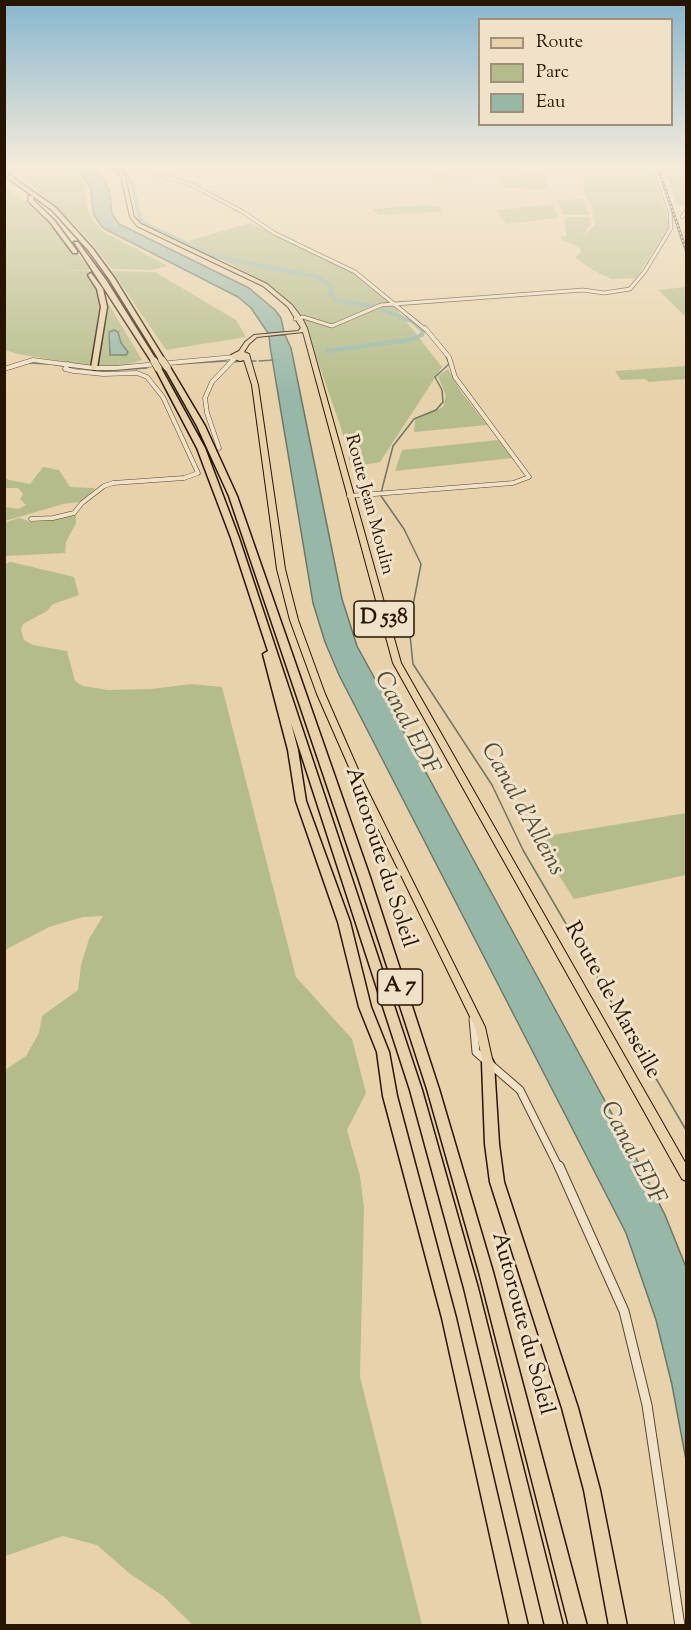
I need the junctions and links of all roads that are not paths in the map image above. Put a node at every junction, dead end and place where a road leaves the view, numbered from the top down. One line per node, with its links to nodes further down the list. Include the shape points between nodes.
1 (70, 244): 14 (highway, via 100,289 104,315)
2 (77, 244): 13 (highway, Autoroute du Soleil / A 7)
3 (86, 244): 13 (highway, Autoroute du Soleil / A 7, via 112,279)
4 (179, 244): 7 (main road, D 538)
5 (297, 244): 8 (street, via 355,272)
6 (661, 244): 8 (street, via 630,289 604,294 579,291)
7 (249, 278): 9 (main road, D 538, via 275,295); 9 (main road, D 538, via 277,294)
8 (397, 305): 9 (street, via 373,307 332,326); 18 (street, via 424,327 449,357 455,377 529,477 513,483)
9 (296, 317): 10 (main road, D 538)
10 (301, 330): 11 (main road, via 250,340); 16 (main road, D 538); 16 (main road, Route Jean Moulin / D 538)
11 (240, 357): 14 (street); 17 (street, via 212,382 205,398); 22 (main road, via 255,385 281,569 294,620 360,783 469,1001)
12 (68, 364): 14 (street); 15 (street, via 30,360); 19 (street, via 64,369 147,376 163,397 198,472 184,478 112,483 74,513)
13 (160, 364): 20 (highway, Autoroute du Soleil / A 7, via 201,448); 26 (highway, Autoroute du Soleil / A 7, via 201,426 233,496 382,933 433,1089 486,1272)
14 (94, 368)
15 (4, 369)
16 (315, 371): 18 (main road, Route Jean Moulin / D 538)
17 (219, 448)
18 (349, 496): 21 (main road, Route Jean Moulin / D 538, via 397,663)
19 (32, 519)
20 (255, 595): 24 (highway, via 293,750 301,801 344,922 365,1007 383,1052 390,1096 449,1318); 25 (highway, Autoroute du Soleil / A 7, via 416,1090 480,1321)
21 (501, 847): 23 (main road, Route de Marseille / D 538)
22 (488, 1063): 27 (highway, via 497,1182 573,1418 592,1490); 28 (street, via 515,1083 532,1110 624,1311 647,1405)
23 (687, 1175)
24 (519, 1626)
25 (554, 1626)
26 (578, 1626)
27 (618, 1626)
28 (681, 1626)

